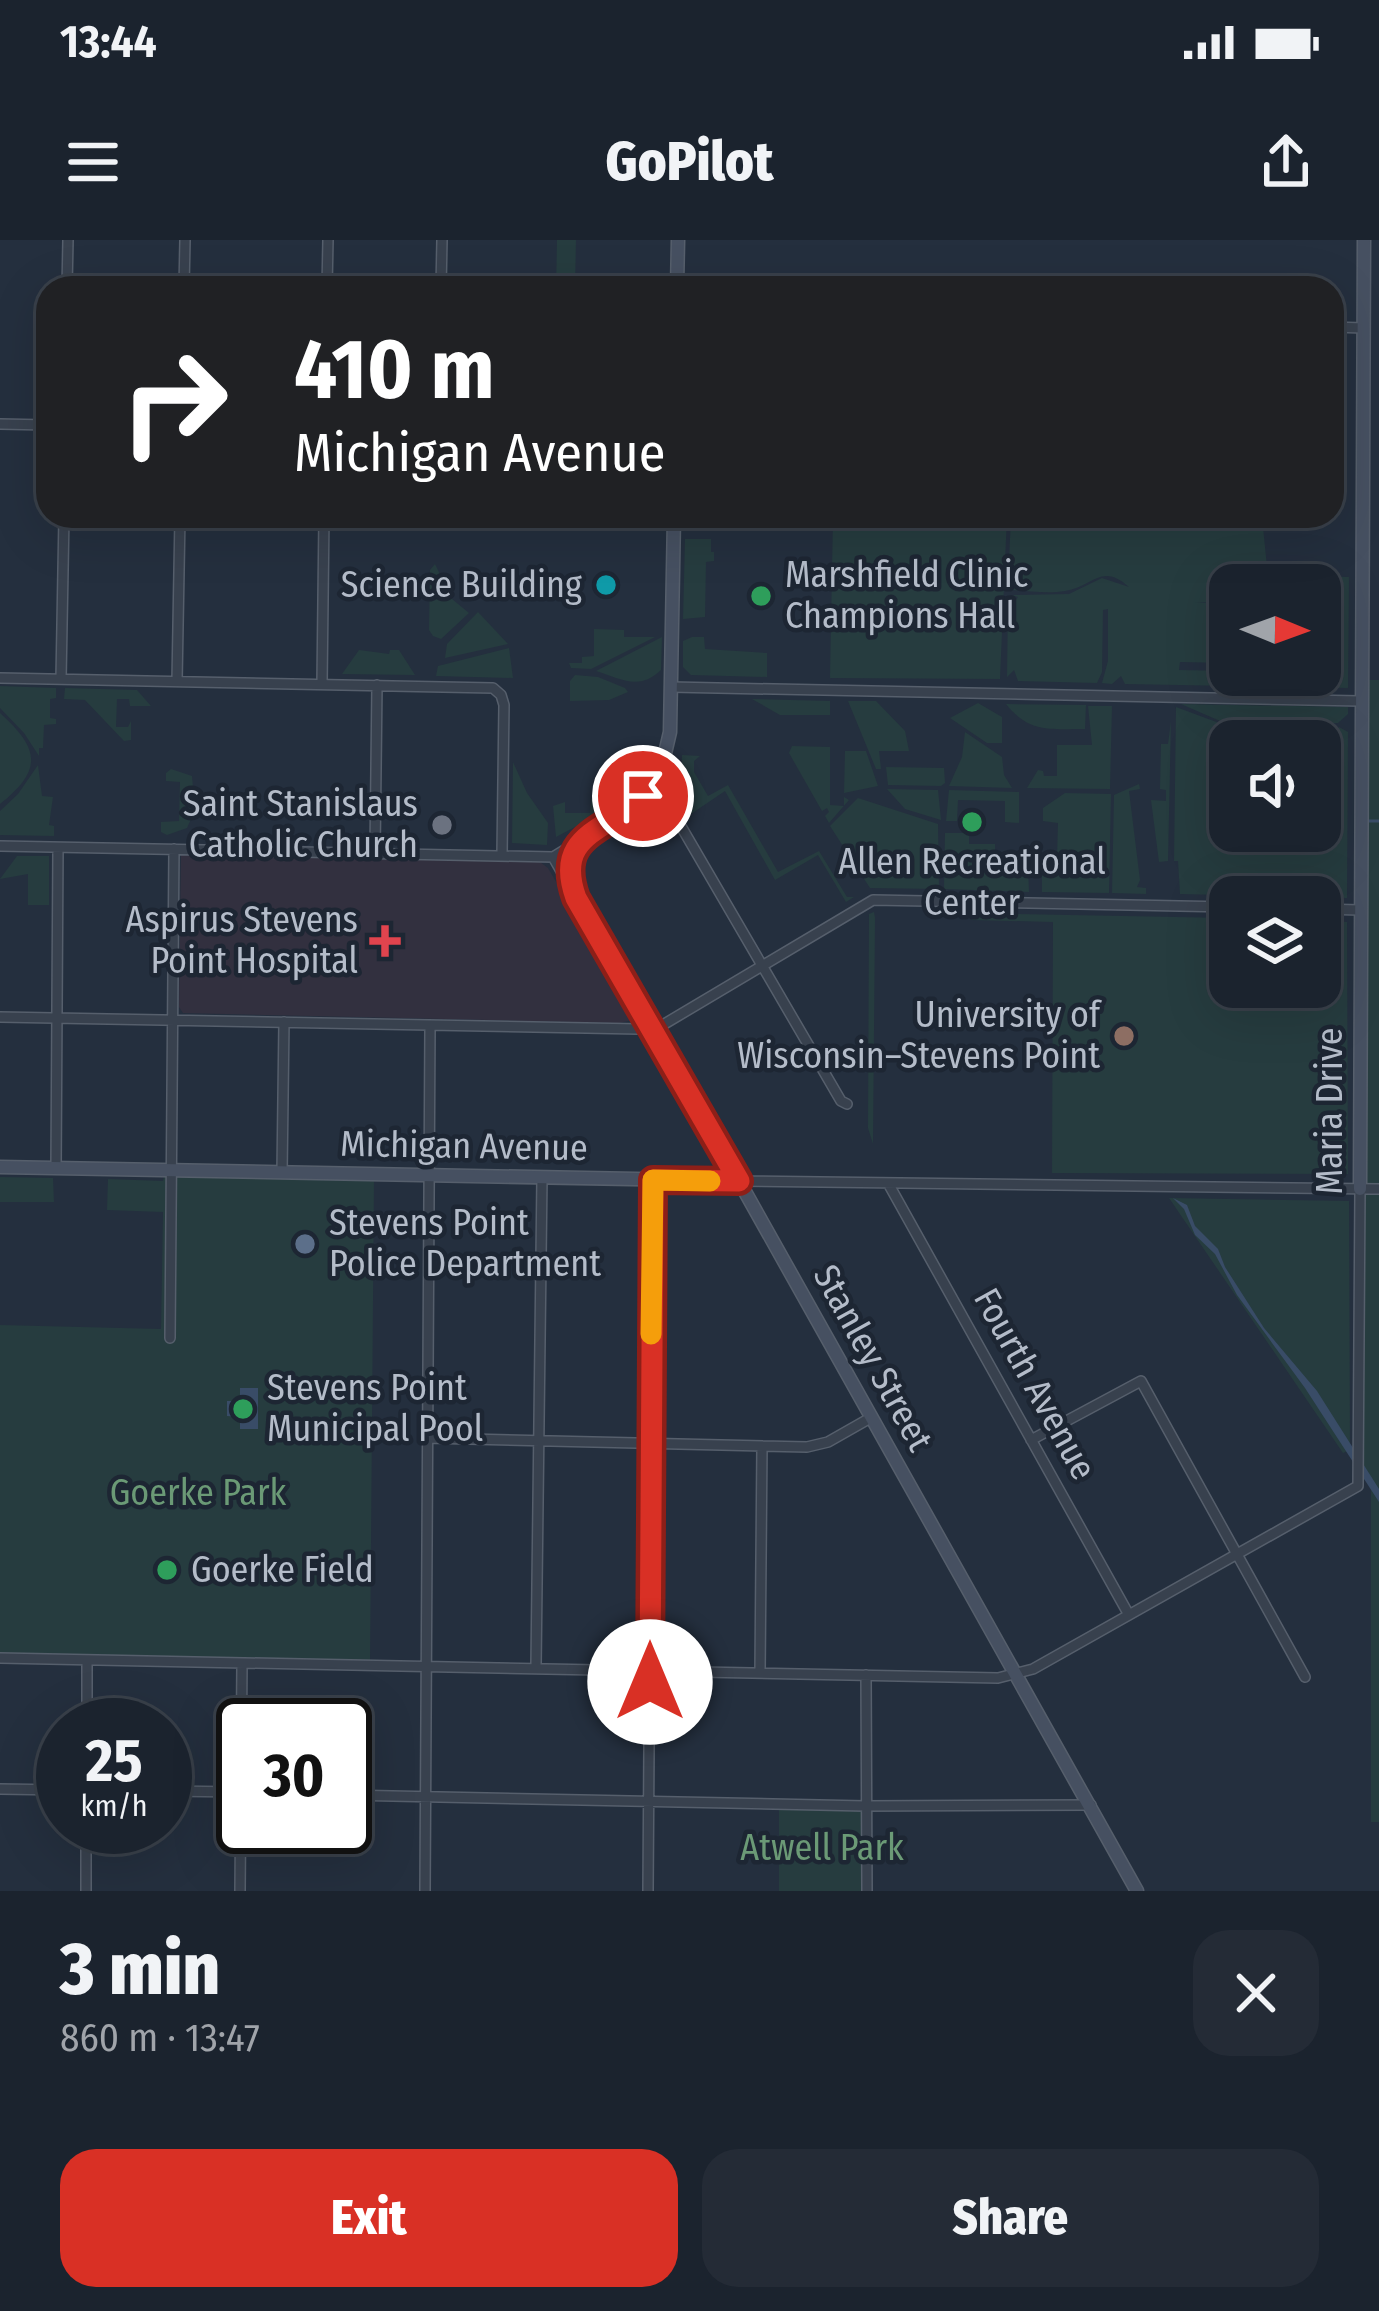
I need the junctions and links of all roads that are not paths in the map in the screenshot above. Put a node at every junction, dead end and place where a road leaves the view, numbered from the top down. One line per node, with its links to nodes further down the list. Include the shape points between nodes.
1 (68, 240): 7 (street)
2 (185, 240): 8 (street)
3 (328, 240): 9 (street)
4 (442, 240): 10 (street)
5 (678, 240): 11 (street)
6 (1364, 240): 13 (street, Maria Drive)
7 (67, 276)
8 (184, 276)
9 (327, 276)
10 (441, 276)
11 (677, 276)
12 (1344, 327): 13 (street)
13 (1364, 328): 26 (street, Maria Drive)
14 (0, 424): 15 (street)
15 (36, 425)
16 (64, 528): 21 (street)
17 (180, 528): 22 (street)
18 (323, 528): 23 (street)
19 (674, 528): 25 (street)
20 (0, 678): 21 (street)
21 (61, 680): 22 (street)
22 (177, 681): 23 (street)
23 (322, 684): 24 (street)
24 (377, 685): 32 (street); 33 (street, via 501,694)
25 (671, 687): 26 (street); 27 (street, via 667,750)
26 (1360, 701): 38 (street, Maria Drive)
27 (648, 790): 28 (street); 39 (street, via 682,828)
28 (586, 836): 34 (street); 35 (street, via 568,868)
29 (0, 846): 30 (street)
30 (58, 848): 31 (street); 41 (street)
31 (174, 849): 32 (street); 42 (street)
32 (375, 853): 33 (street)
33 (502, 855): 34 (street)
34 (553, 857): 35 (street, Stanley Street)
35 (576, 898): 45 (street, Stanley Street)
36 (1209, 907): 39 (street, via 877,900)
37 (1341, 910): 38 (street)
38 (1360, 910): 56 (street, Maria Drive)
39 (760, 965): 45 (street); 46 (street)
40 (0, 1017): 41 (street)
41 (57, 1018): 42 (street); 48 (street)
42 (173, 1020): 43 (street); 49 (street)
43 (284, 1022): 44 (street); 50 (street)
44 (430, 1026): 45 (street); 51 (street)
45 (650, 1028): 54 (street, Stanley Street)
46 (847, 1104)
47 (0, 1167): 48 (street, Michigan Avenue)
48 (56, 1168): 49 (street, Michigan Avenue)
49 (172, 1171): 50 (street, Michigan Avenue); 58 (street)
50 (282, 1173): 51 (street, Michigan Avenue)
51 (430, 1176): 52 (street, Michigan Avenue); 60 (street)
52 (542, 1178): 53 (street, Michigan Avenue); 62 (street)
53 (653, 1180): 54 (street, Michigan Avenue); 63 (street)
54 (739, 1181): 55 (street, Michigan Avenue); 59 (street, Stanley Street)
55 (889, 1183): 56 (street, Michigan Avenue); 61 (street, Fourth Avenue)
56 (1360, 1189): 57 (street, Michigan Avenue); 65 (street, Maria Drive, via 1360,1479 1349,1494)
57 (1379, 1190)
58 (170, 1338)
59 (872, 1417): 64 (street, via 818,1445); 74 (street, Stanley Street)
60 (428, 1438): 62 (street); 70 (street)
61 (1031, 1440): 65 (street, via 1141,1381); 66 (street, Fourth Avenue)
62 (538, 1441): 63 (street); 71 (street)
63 (650, 1442): 64 (street); 72 (street)
64 (762, 1446): 73 (street)
65 (1236, 1554): 66 (street); 76 (street)
66 (1129, 1615): 74 (street)
67 (0, 1658): 68 (street)
68 (87, 1660): 69 (street); 77 (street)
69 (242, 1664): 70 (street); 78 (street)
70 (425, 1665): 71 (street); 82 (street)
71 (536, 1666): 72 (street)
72 (650, 1671): 73 (street); 83 (street)
73 (760, 1672): 75 (street)
74 (1018, 1673): 75 (street); 84 (street, Stanley Street)
75 (866, 1676): 85 (street)
76 (1305, 1677)
77 (87, 1698)
78 (242, 1698)
79 (0, 1789): 80 (street)
80 (36, 1790)
81 (372, 1796): 82 (street)
82 (425, 1797): 83 (street); 90 (street)
83 (649, 1799): 85 (street); 91 (street)
84 (1090, 1805): 85 (street); 93 (street, Stanley Street)
85 (865, 1806): 92 (street)
86 (86, 1854): 88 (street)
87 (241, 1854): 89 (street)
88 (86, 1891)
89 (240, 1891)
90 (425, 1891)
91 (648, 1891)
92 (867, 1891)
93 (1137, 1891)

